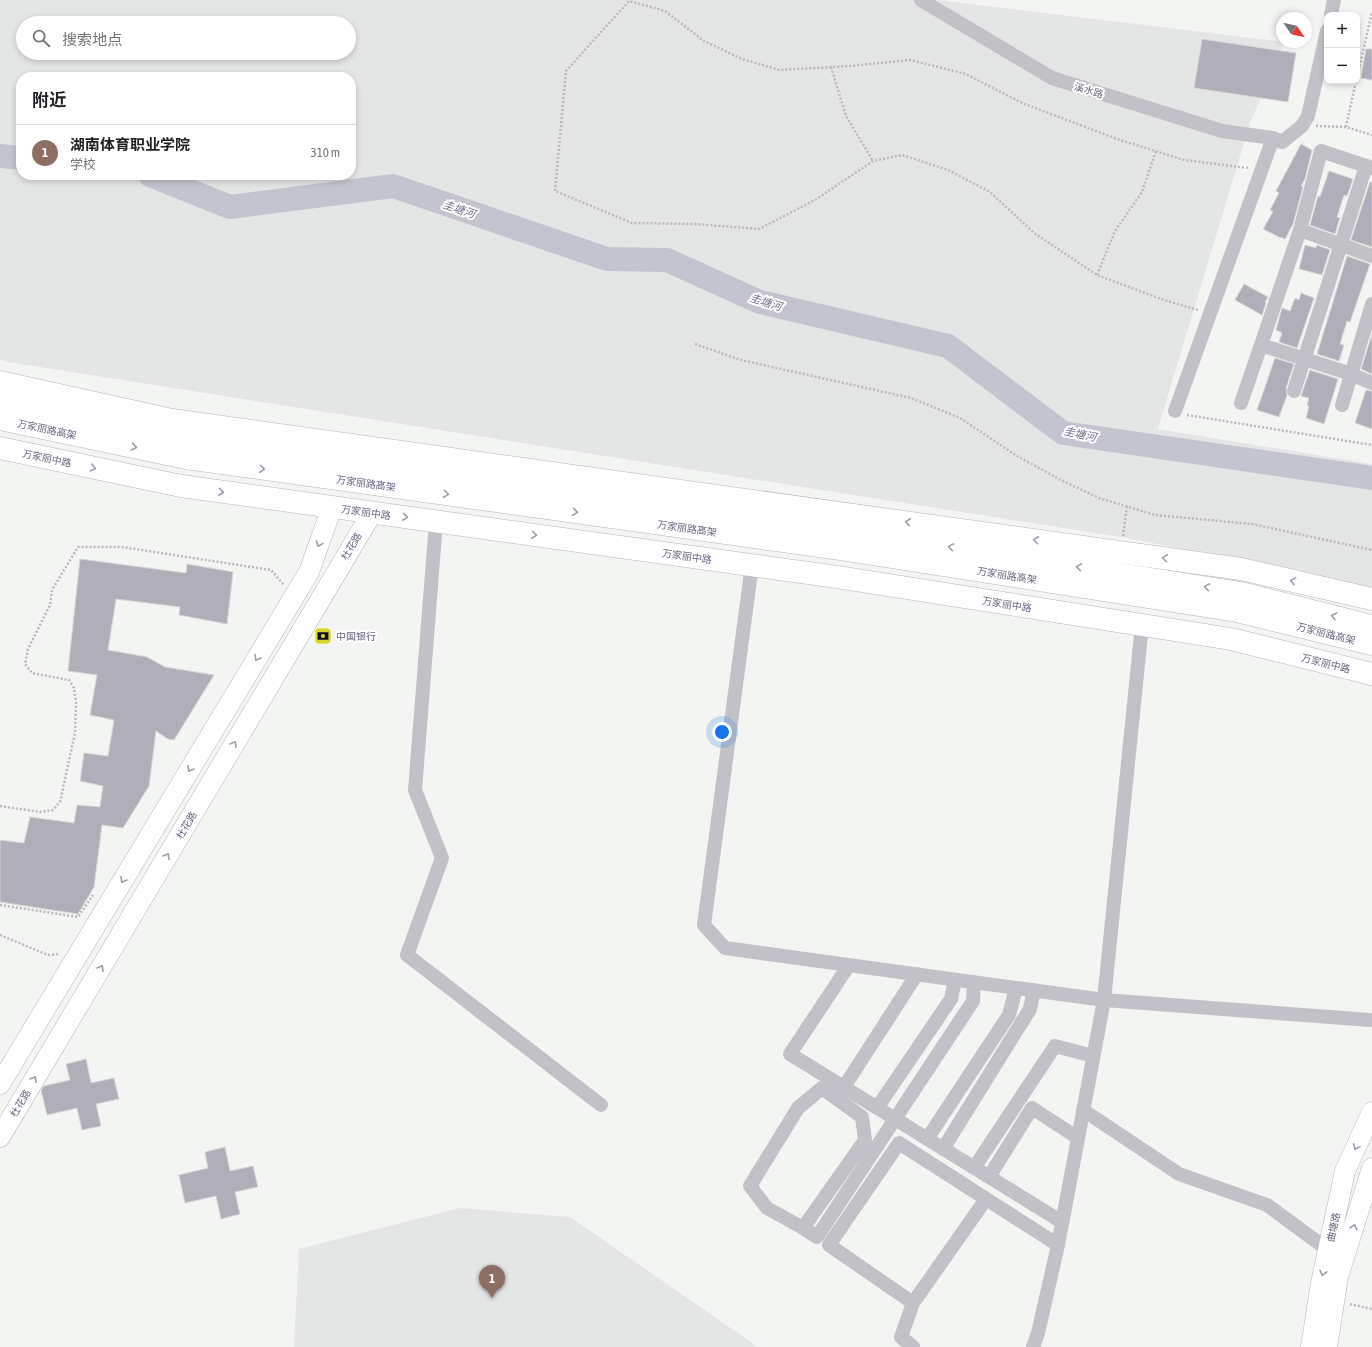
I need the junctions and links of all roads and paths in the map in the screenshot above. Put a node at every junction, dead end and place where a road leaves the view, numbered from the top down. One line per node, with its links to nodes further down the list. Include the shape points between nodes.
1 (921, 0): 12 (street, 溪水路, via 1052,78 1222,131)
2 (1334, 0): 3 (street)
3 (1332, 12)
4 (1372, 12): 6 (path)
5 (1324, 44): 9 (street, via 1308,116)
6 (1360, 65)
7 (831, 67): 13 (path, via 910,60 966,74 1022,103); 14 (path, via 846,116); 14 (path, via 780,70 742,59 704,41 665,11 629,1 566,71 555,191 632,223 759,229 815,200)
8 (1355, 84): 10 (path)
9 (1302, 126): 10 (path); 12 (street, 溪水路, via 1282,142)
10 (1346, 127): 11 (path)
11 (1372, 135)
12 (1273, 138): 16 (street)
13 (1156, 151): 16 (path, via 1184,160); 20 (path, via 1142,192 1115,231)
14 (873, 162): 20 (path, via 902,155 948,170 990,192 1034,233)
15 (1369, 167): 17 (street, via 1321,151); 18 (street)
16 (1262, 169): 22 (street)
17 (1300, 230): 18 (street); 24 (street)
18 (1341, 244): 19 (street); 25 (street)
19 (1372, 256)
20 (1097, 275): 22 (path)
21 (1372, 304): 26 (street)
22 (1210, 314): 33 (street)
23 (695, 344): 37 (path, via 741,360 910,398 960,418 1017,456 1061,480 1099,498)
24 (1261, 345): 25 (street); 31 (street)
25 (1304, 359): 26 (street); 29 (street)
26 (1351, 374): 28 (street); 32 (street)
27 (0, 382): 42 (main road, one-way to 27, via 172,420)
28 (1372, 383)
29 (1294, 391)
30 (0, 400): 47 (main road, 万家丽路高架, one-way to 30, via 1241,593 844,531 189,440)
31 (1241, 403)
32 (1342, 405)
33 (1175, 411): 35 (path, via 1179,414)
34 (0, 419): 48 (main road, 万家丽路高架, one-way to 48, via 186,458 841,549 1237,611)
35 (1372, 445)
36 (0, 448): 38 (main road, 万家丽中路, one-way to 38, via 181,486)
37 (1127, 506): 41 (path, via 1155,515 1252,524); 42 (path)
38 (332, 507): 39 (main road, 万家丽中路); 62 (street, one-way to 62, via 309,572)
39 (372, 513): 40 (main road, 万家丽中路, one-way to 40); 71 (street, 杜花路, one-way to 39)
40 (436, 522): 43 (main road, 万家丽中路, one-way to 43); 65 (street, via 415,790 442,858 407,955)
41 (1372, 550)
42 (1121, 552): 45 (main road, one-way to 42, via 1241,569)
43 (752, 565): 46 (main road, 万家丽中路); 53 (street, via 704,925 725,948)
44 (287, 589): 50 (path, via 271,570 122,547 78,546 52,590 50,605 28,649 25,664 32,673 69,680 74,688 75,734 60,802 53,810 40,812)
45 (1372, 599)
46 (1142, 625): 49 (main road, 万家丽中路, via 1231,639); 59 (street)
47 (1372, 626)
48 (1372, 644)
49 (1372, 674)
50 (0, 806)
51 (0, 935): 52 (path, via 48,955)
52 (64, 954)
53 (848, 965): 54 (street); 63 (street, via 790,1054)
54 (917, 974): 55 (street); 63 (street)
55 (955, 980): 56 (street); 66 (street, via 951,999)
56 (974, 982): 57 (street); 70 (street, via 973,1001)
57 (1016, 988): 58 (street); 72 (street, via 1009,1015)
58 (1034, 990): 59 (street); 74 (street, via 1030,1009)
59 (1104, 1000): 60 (street); 61 (street)
60 (1370, 1020)
61 (1094, 1056): 64 (street, via 1055,1046); 68 (street)
62 (0, 1084)
63 (844, 1087): 66 (street)
64 (1019, 1100): 67 (street); 75 (street)
65 (601, 1105)
66 (877, 1108): 70 (street)
67 (1032, 1108): 73 (street); 77 (street)
68 (1083, 1110): 73 (street); 83 (street, via 1179,1174 1267,1205)
69 (1372, 1112): 83 (street, 曲塘路, one-way to 83, via 1345,1172)
70 (895, 1119): 72 (street); 81 (street)
71 (0, 1137)
72 (927, 1138): 74 (street)
73 (1078, 1138): 79 (street)
74 (943, 1149): 75 (street)
75 (974, 1168): 77 (street)
76 (1372, 1171): 83 (street, 曲塘路, one-way to 76)
77 (989, 1177): 79 (street)
78 (986, 1198): 81 (street, via 899,1143); 82 (street); 84 (street)
79 (1062, 1222): 82 (street)
80 (803, 1228): 80 (street, via 865,1140 862,1117 822,1088 798,1108 750,1186 767,1208); 81 (street)
81 (823, 1241): 84 (street)
82 (1058, 1245): 88 (street)
83 (1336, 1255): 89 (street, 曲塘路, one-way to 89, via 1321,1283); 90 (street, 曲塘路, via 1338,1277)
84 (913, 1303): 87 (street, via 901,1337)
85 (1349, 1304): 86 (path)
86 (1372, 1309)
87 (913, 1347)
88 (1033, 1347)
89 (1311, 1347)
90 (1327, 1347)

